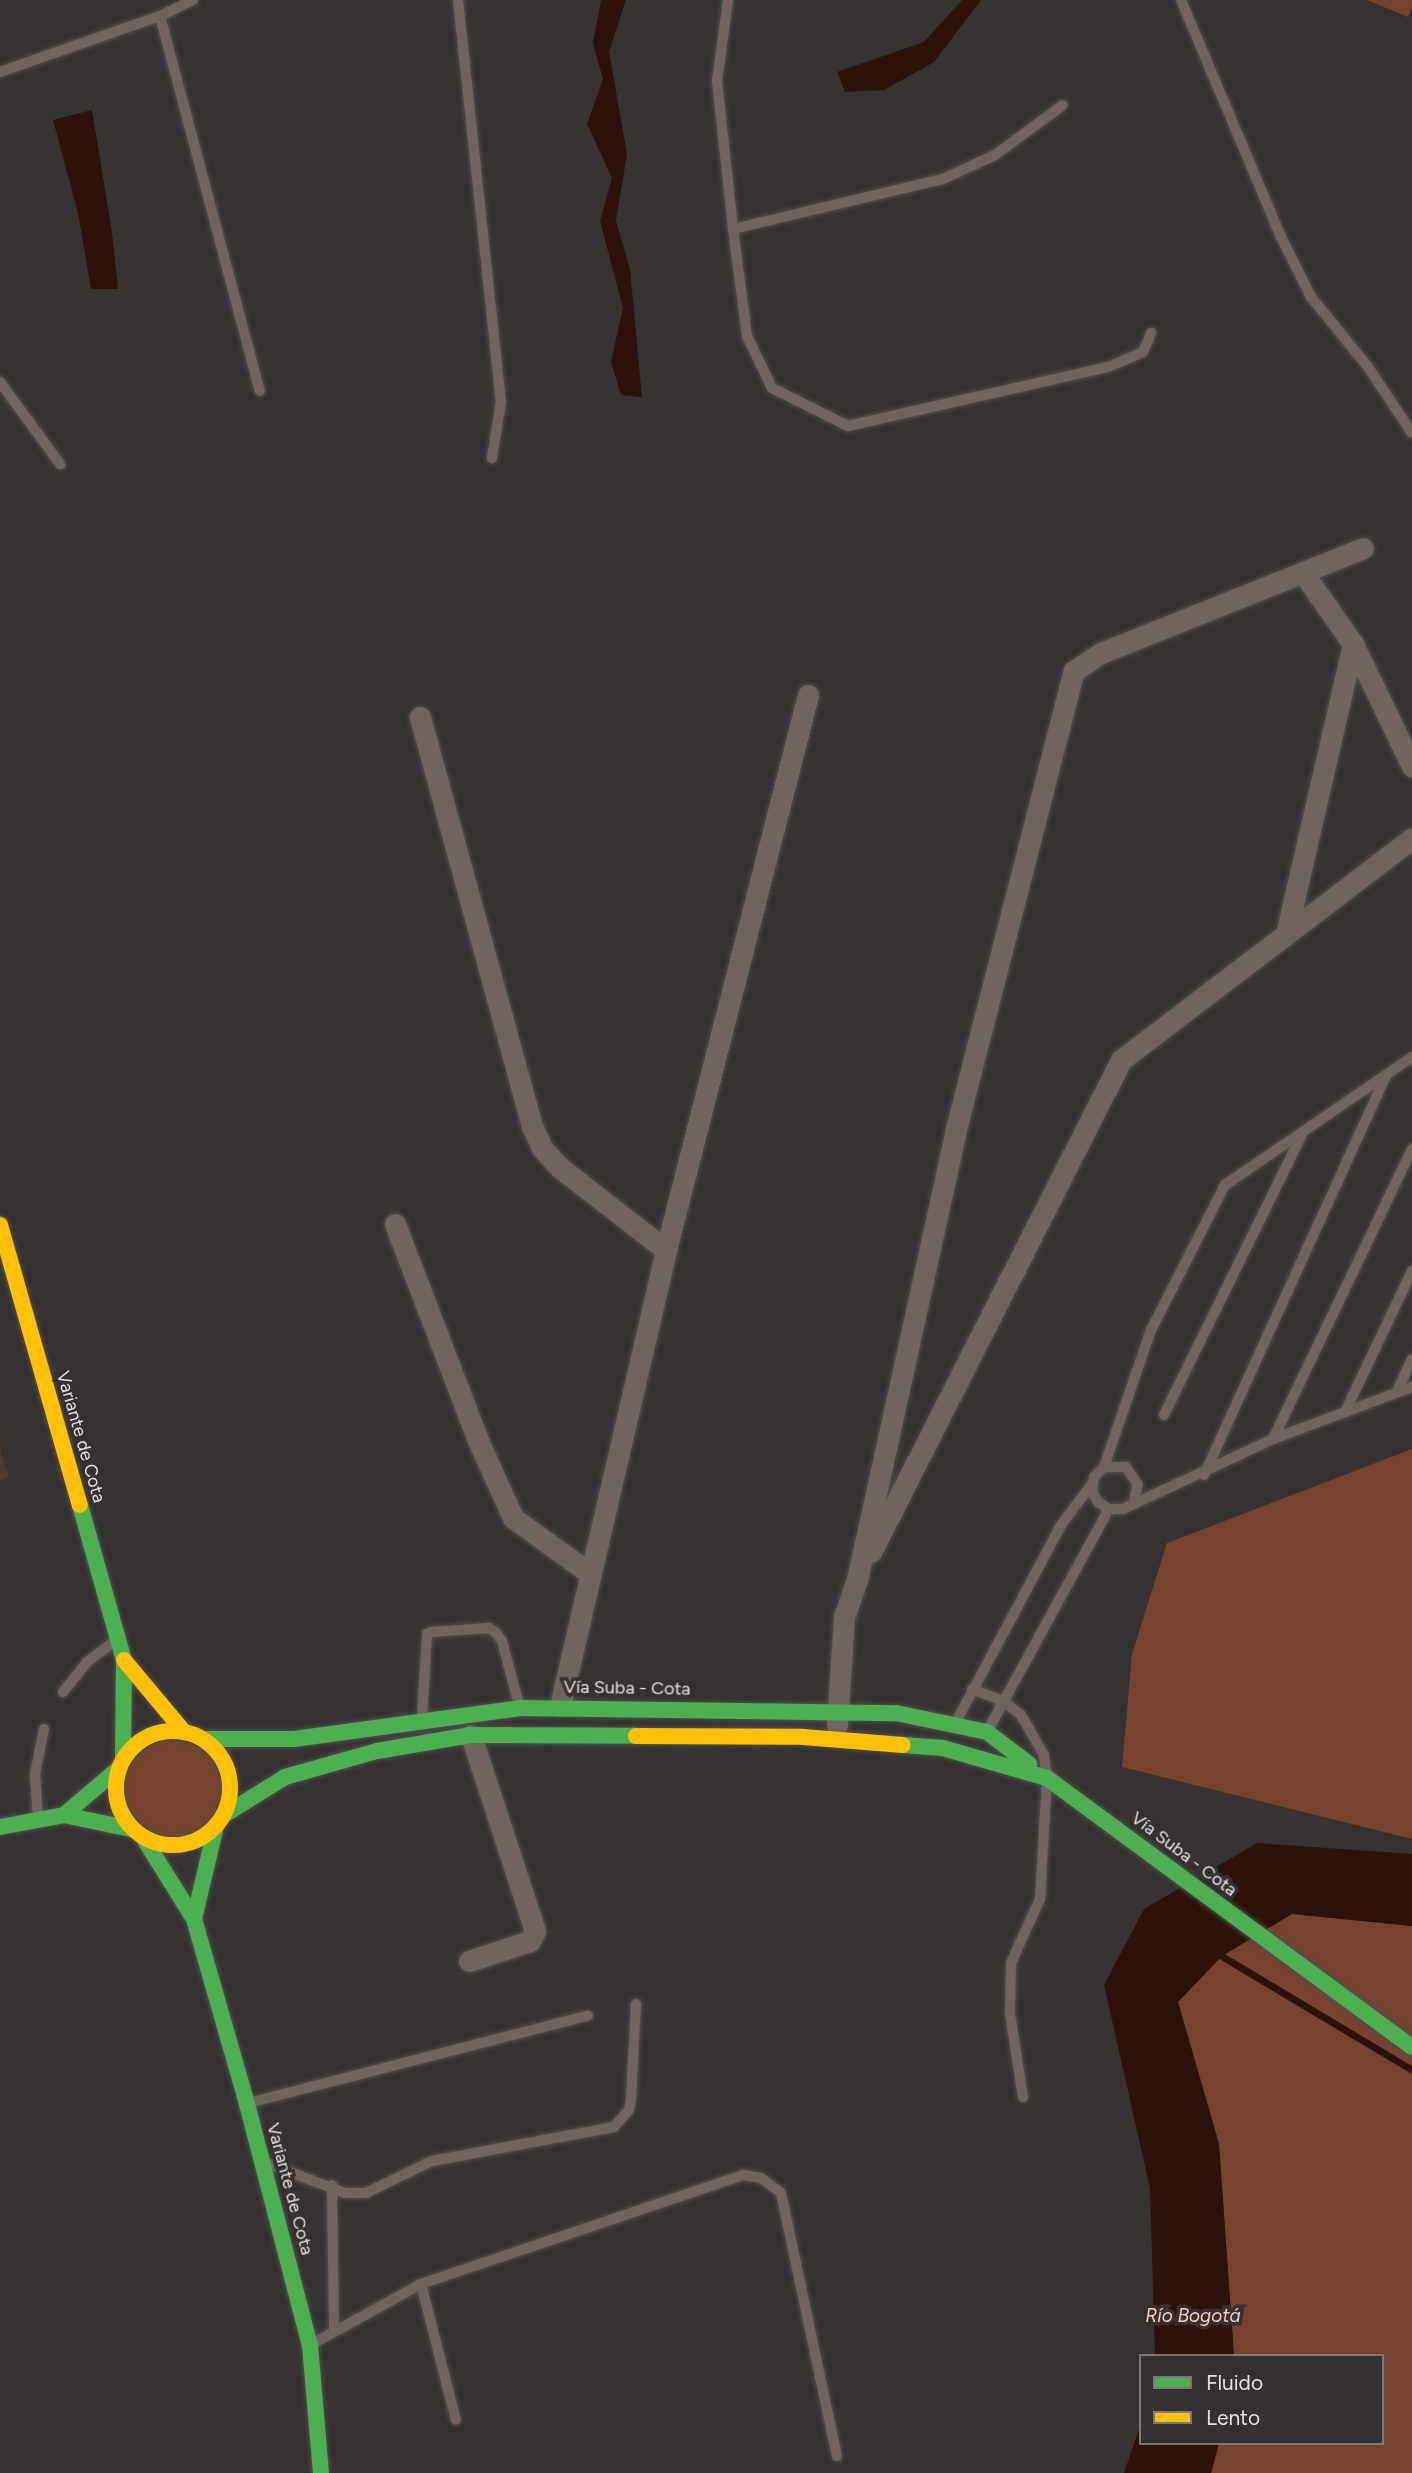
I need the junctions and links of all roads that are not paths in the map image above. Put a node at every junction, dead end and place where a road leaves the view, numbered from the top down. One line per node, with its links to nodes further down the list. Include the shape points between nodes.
1 (193, 0): 5 (lane)
2 (458, 0): 13 (lane, via 501,402)
3 (727, 0): 8 (lane, via 717,81)
4 (1181, 0): 12 (lane, via 1311,297 1368,367)
5 (160, 16): 6 (lane); 11 (lane)
6 (0, 72)
7 (1063, 105): 8 (lane, via 995,155 943,178)
8 (733, 229): 9 (lane, via 747,337 772,388 848,426 1108,367 1143,352)
9 (1151, 333)
10 (0, 382): 14 (lane)
11 (260, 391)
12 (1412, 433)
13 (492, 458)
14 (60, 464)
15 (1363, 548): 16 (street)
16 (1304, 574): 17 (street); 43 (street, via 1101,653 1074,671 955,1132)
17 (1353, 644): 20 (street); 22 (street)
18 (808, 695): 29 (street)
19 (420, 717): 29 (street, via 531,1124 542,1148 559,1167)
20 (1412, 766)
21 (1412, 838): 22 (street)
22 (1287, 930): 43 (street, via 1121,1060)
23 (1412, 1056): 24 (lane)
24 (1387, 1076): 25 (lane); 38 (lane)
25 (1302, 1135): 35 (lane); 37 (lane, via 1225,1185 1151,1330)
26 (1412, 1149): 36 (lane)
27 (395, 1224): 42 (street, via 477,1438 513,1518)
28 (0, 1225): 44 (main road, Variante de Cota)
29 (666, 1250): 42 (street)
30 (1412, 1271): 34 (lane)
31 (1412, 1359): 33 (lane)
32 (1412, 1387): 33 (lane)
33 (1397, 1391): 34 (lane)
34 (1346, 1410): 36 (lane)
35 (1164, 1415)
36 (1273, 1439): 38 (lane)
37 (1104, 1467): 39 (lane); 40 (lane, via 1119,1465 1132,1472 1138,1485)
38 (1204, 1475): 40 (lane)
39 (1093, 1484): 41 (lane, via 1094,1497); 46 (lane, via 1062,1525)
40 (1134, 1500): 41 (lane, via 1123,1509)
41 (1109, 1509): 48 (lane)
42 (588, 1573): 49 (street)
43 (857, 1580): 51 (street, via 844,1617)
44 (118, 1639): 45 (main road, Variante de Cota); 47 (lane, via 88,1662)
45 (124, 1660): 55 (main road, Variante de Cota); 62 (main road, Variante de Cota)
46 (972, 1689): 48 (lane); 53 (lane)
47 (63, 1692)
48 (1003, 1701): 56 (lane); 63 (lane, via 1035,1734)
49 (560, 1706): 50 (main road, Vía Suba - Cota); 51 (main road, Vía Suba - Cota)
50 (520, 1708): 52 (main road, Vía Suba - Cota); 52 (lane, via 496,1633 489,1628 431,1632 427,1634)
51 (838, 1712): 53 (main road, Vía Suba - Cota, via 896,1713); 58 (street)
52 (422, 1718): 59 (main road, Vía Suba - Cota, via 294,1739)
53 (955, 1723): 56 (main road, Vía Suba - Cota); 60 (lane)
54 (44, 1729): 65 (lane, via 35,1774)
55 (184, 1732): 59 (main road); 62 (main road, via 149,1736)
56 (987, 1732): 61 (lane); 63 (main road, Vía Suba - Cota)
57 (471, 1735): 58 (main road, Vía Suba - Cota); 66 (main road, Vía Suba - Cota, via 377,1751 285,1777); 71 (street, via 535,1931 530,1941)
58 (836, 1738): 60 (main road, Vía Suba - Cota)
59 (203, 1739): 66 (main road, via 226,1765 230,1790)
60 (943, 1748): 61 (main road, Vía Suba - Cota)
61 (977, 1755): 63 (main road, Vía Suba - Cota)
62 (121, 1763): 64 (main road); 68 (main road, via 116,1800)
63 (1042, 1775): 74 (main road, Vía Suba - Cota); 75 (lane, via 1040,1899 1011,1975 1010,2014)
64 (64, 1815): 65 (main road); 68 (main road)
65 (38, 1819): 67 (main road)
66 (220, 1821): 69 (main road, via 184,1845); 70 (main road, Variante de Cota)
67 (0, 1827)
68 (131, 1829): 69 (main road)
69 (146, 1842): 70 (main road, Variante de Cota)
70 (194, 1919): 76 (main road, Variante de Cota)
71 (469, 1961)
72 (636, 2004): 78 (lane, via 629,2110 614,2127 442,2159 366,2193 345,2193)
73 (588, 2016): 76 (lane)
74 (1412, 2047)
75 (1023, 2097)
76 (247, 2104): 77 (main road, Variante de Cota)
77 (263, 2162): 78 (lane); 81 (main road, Variante de Cota)
78 (332, 2185): 80 (lane)
79 (421, 2284): 80 (lane); 82 (lane); 83 (lane, via 743,2175 761,2178 781,2193)
80 (334, 2331): 81 (lane)
81 (310, 2345): 84 (main road, Variante de Cota)
82 (456, 2420)
83 (837, 2456)
84 (321, 2473)

